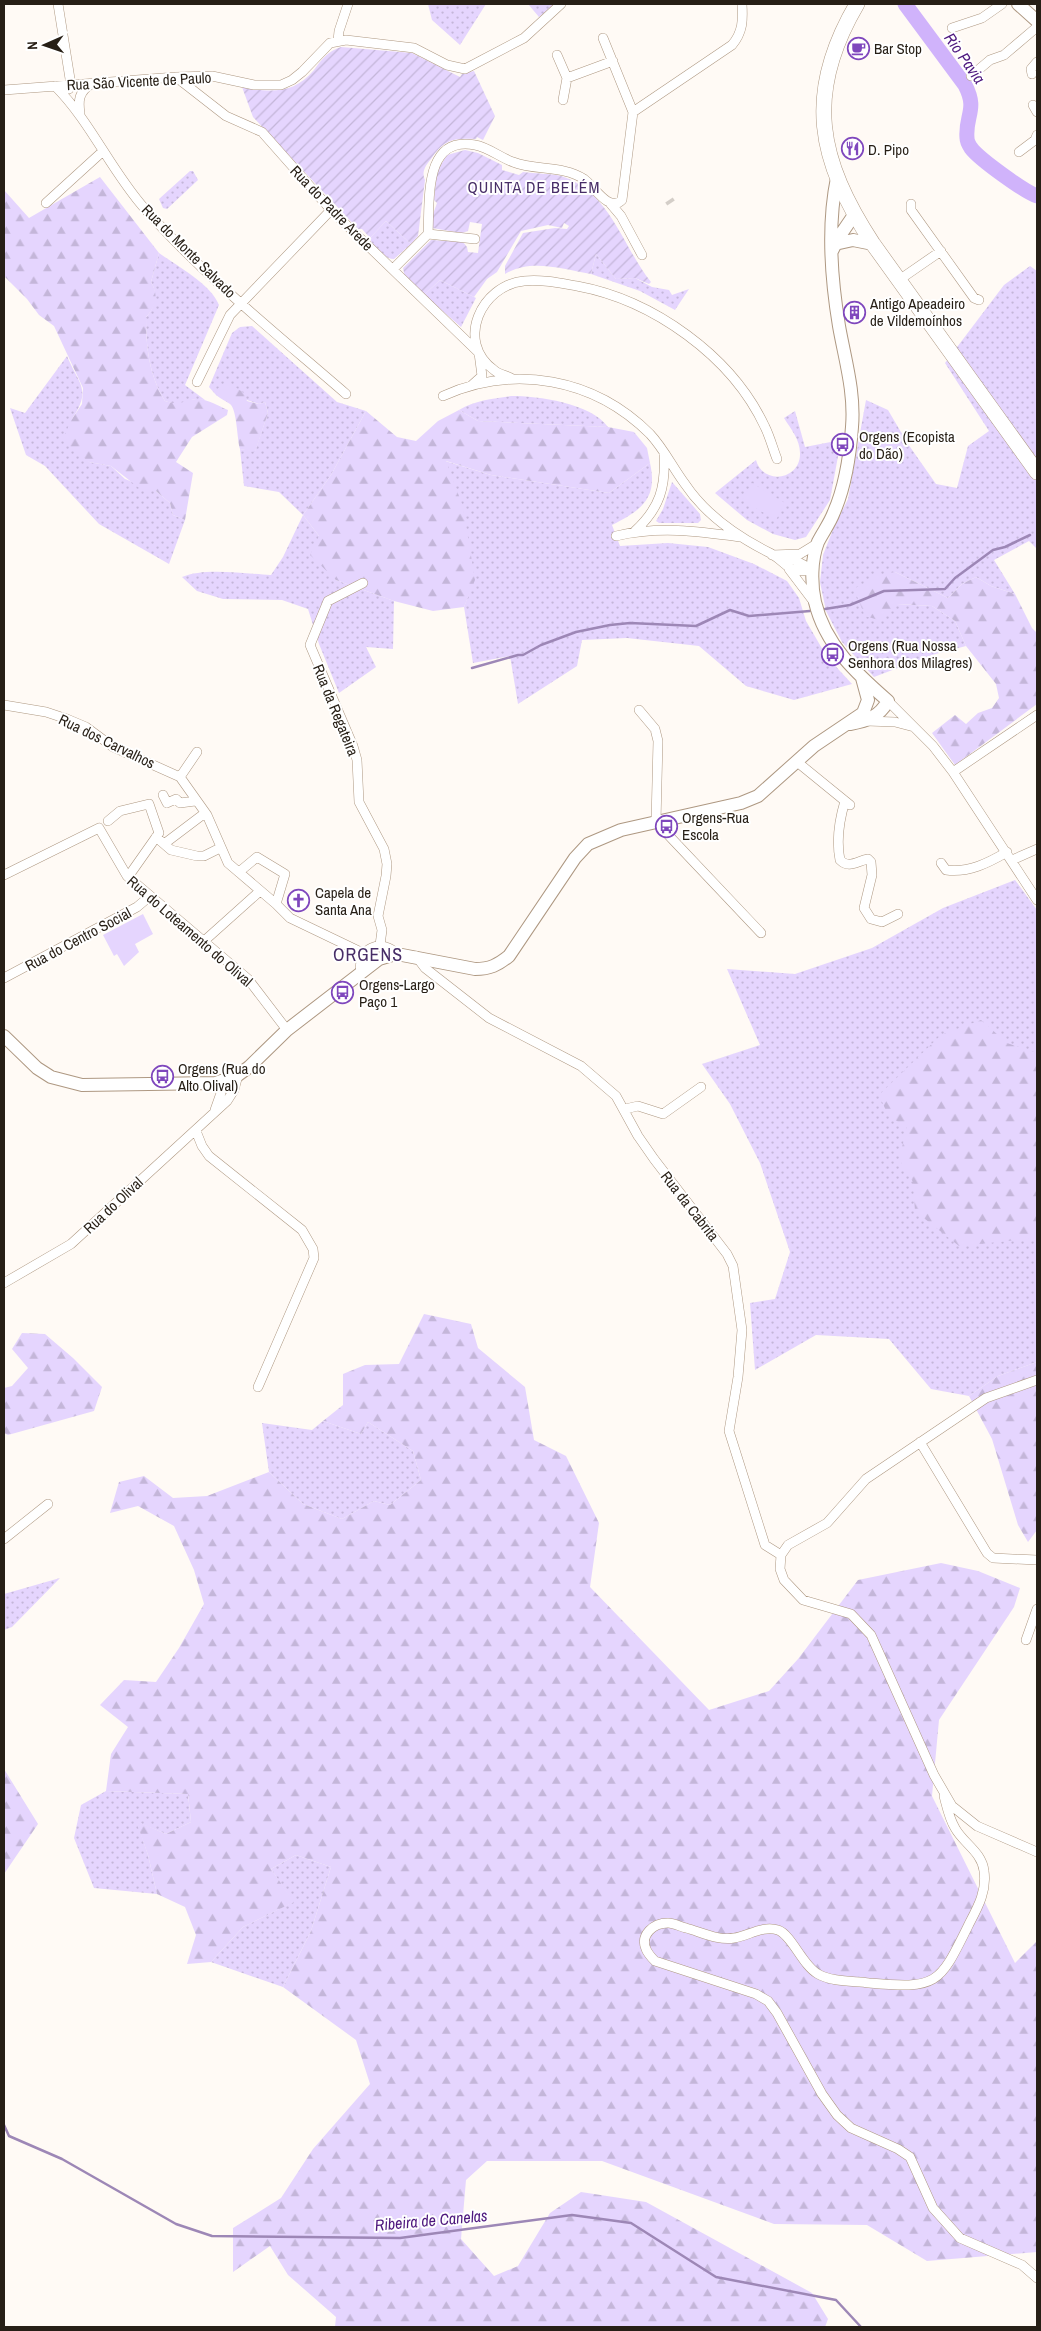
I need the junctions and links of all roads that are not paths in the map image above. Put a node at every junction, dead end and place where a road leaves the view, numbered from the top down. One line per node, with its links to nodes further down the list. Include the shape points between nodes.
1 (58, 4): 21 (street)
2 (348, 4): 12 (street)
3 (561, 4): 12 (street, via 524,38 465,68 447,65 414,48)
4 (742, 4): 26 (street, via 740,35 732,44)
5 (857, 4): 31 (main road, via 829,66 824,96 826,142)
6 (1002, 4): 10 (street, via 982,18)
7 (1018, 4): 8 (street)
8 (1037, 21)
9 (1037, 27): 17 (street, via 1004,55 990,60)
10 (952, 28)
11 (603, 38): 14 (street)
12 (338, 41): 18 (street, Rua São Vicente de Paulo, via 323,48 302,72 280,85 254,85 212,76)
13 (557, 55): 19 (street)
14 (613, 61): 19 (street); 26 (street)
15 (1037, 62): 16 (street, via 1031,69)
16 (1032, 74)
17 (971, 76)
18 (176, 77): 20 (street, Rua São Vicente de Paulo); 36 (street, Rua do Padre Arede, via 226,116 262,132)
19 (567, 78): 25 (street)
20 (92, 83): 21 (street, Rua São Vicente de Paulo); 27 (street, via 80,95)
21 (71, 85): 22 (street, Rua São Vicente de Paulo); 24 (street)
22 (56, 86): 23 (street, Rua São Vicente de Paulo); 24 (street, Rua do Monte Salvado)
23 (4, 90)
24 (68, 99): 27 (street, Rua do Monte Salvado)
25 (562, 100)
26 (633, 112): 32 (street)
27 (80, 116): 29 (street, Rua do Monte Salvado)
28 (1037, 135): 30 (street)
29 (102, 152): 34 (street); 49 (street, Rua do Monte Salvado, via 144,208)
30 (1019, 152)
31 (837, 178): 37 (main road); 39 (street)
32 (622, 200): 33 (street, via 615,205); 38 (street)
33 (608, 202): 38 (street); 40 (street, via 584,179 570,173 527,167 476,145 463,144 449,147 439,157 432,172)
34 (46, 203)
35 (911, 204): 44 (street, via 910,210)
36 (331, 210): 46 (street, Rua do Padre Arede); 49 (street)
37 (854, 215): 39 (street, via 840,219); 42 (main road); 43 (street)
38 (621, 216): 45 (street)
39 (831, 230): 43 (street)
40 (428, 234): 41 (street); 46 (street)
41 (475, 239)
42 (873, 244): 43 (street, via 853,240); 47 (main road)
43 (834, 248): 62 (street, via 839,325 854,406 841,490)
44 (941, 251): 47 (street); 48 (street, via 974,298)
45 (642, 255)
46 (393, 270): 50 (street, Rua do Padre Arede)
47 (899, 280): 58 (main road)
48 (979, 300)
49 (241, 303): 52 (street, via 230,315); 54 (street, Rua do Monte Salvado)
50 (479, 352): 51 (street, Rua do Padre Arede, via 494,371); 53 (street, via 482,376); 57 (street, via 475,339 478,314 491,296 511,285 542,281 615,296 639,305 679,329 714,358 765,426)
51 (511, 378): 53 (street); 56 (street, via 560,383 596,396 639,424)
52 (197, 382)
53 (472, 385): 55 (street)
54 (346, 394)
55 (443, 396)
56 (664, 453): 59 (street, via 664,477 659,498 652,513); 61 (street, via 702,505)
57 (777, 459)
58 (1037, 472)
59 (635, 531): 60 (street); 61 (street, via 670,529)
60 (616, 536)
61 (742, 537): 63 (street)
62 (818, 543): 64 (street, via 800,554); 66 (street)
63 (772, 555): 64 (street); 65 (street)
64 (786, 556): 66 (street)
65 (789, 569): 66 (street); 68 (street)
66 (813, 570): 68 (street)
67 (363, 582): 103 (street, Rua da Regateira, via 328,601 310,645 353,746 359,802 384,849 386,876 378,916 382,930)
68 (815, 603): 69 (street, via 833,644)
69 (862, 678): 70 (street); 72 (street, via 868,693)
70 (888, 702): 72 (street); 75 (street, via 882,712); 77 (street)
71 (4, 706): 81 (street, Rua dos Carvalhos, via 46,712 67,719 113,747)
72 (867, 708): 76 (street)
73 (639, 710): 86 (street, via 655,729 658,742)
74 (1037, 715): 80 (street)
75 (867, 721): 76 (street); 77 (street, via 895,722)
76 (848, 724): 79 (street)
77 (917, 728): 80 (street)
78 (197, 752): 81 (street)
79 (796, 761): 86 (street, via 758,796 741,803); 100 (street, via 847,803 840,819 840,860 850,865 868,859 871,862 872,875 864,908 871,919 882,922)
80 (953, 772): 91 (street)
81 (180, 777): 82 (street)
82 (195, 801): 83 (street); 84 (street, via 180,803 176,799 165,799 168,804)
83 (205, 813): 88 (street); 89 (street)
84 (152, 814): 85 (street, via 149,804 120,811); 87 (street, via 159,833)
85 (108, 821)
86 (656, 822): 101 (street); 106 (street, via 621,830 588,844 575,858 509,956 496,966 475,969)
87 (156, 838): 88 (street); 95 (street)
88 (164, 844): 89 (street, via 171,850 201,857)
89 (220, 848): 93 (street, via 228,863)
90 (1037, 849): 91 (street)
91 (1010, 856): 92 (street, via 964,871 946,870); 98 (street)
92 (942, 863)
93 (240, 872): 96 (street); 99 (street, via 257,857 285,874)
94 (4, 875): 95 (street, Rua do Loteamento do Olival, via 99,828)
95 (128, 877): 97 (street, Rua do Loteamento do Olival)
96 (260, 891): 99 (street); 102 (street)
97 (150, 896): 102 (street, Rua do Loteamento do Olival); 108 (street, Rua do Centro Social)
98 (1037, 900)
99 (276, 904): 104 (street, via 290,918)
100 (898, 914)
101 (761, 933)
102 (203, 942): 109 (street, Rua do Loteamento do Olival, via 248,979)
103 (380, 945): 104 (street); 105 (street)
104 (363, 954): 107 (street)
105 (398, 954): 106 (street); 107 (street, via 379,959)
106 (416, 956): 114 (street, Rua da Cabrita, via 425,968 489,1018 581,1066 616,1096)
107 (361, 972): 109 (street)
108 (4, 978)
109 (287, 1030): 111 (street)
110 (4, 1036): 112 (street, via 51,1077 82,1086)
111 (238, 1074): 112 (street); 115 (street, Rua do Olival, via 230,1096)
112 (216, 1083): 115 (street, Rua do Olival, via 221,1093)
113 (701, 1087): 114 (street, via 663,1114 638,1106)
114 (625, 1109): 123 (street, Rua da Cabrita, via 638,1136 733,1266 742,1330 729,1431 765,1545)
115 (213, 1115): 116 (street, Rua do Olival)
116 (196, 1131): 117 (street, Rua do Olival, via 71,1244); 119 (street, via 209,1156 302,1230 313,1249 314,1258)
117 (4, 1283)
118 (1037, 1380): 120 (street, via 986,1398)
119 (258, 1386)
120 (920, 1442): 123 (street, via 866,1479 828,1523 788,1545); 124 (street, via 987,1553 993,1558)
121 (48, 1504): 122 (street)
122 (4, 1539)
123 (781, 1555): 127 (street, via 780,1568 784,1580 803,1600 851,1614 871,1636)
124 (1037, 1560)
125 (1037, 1609): 126 (street)
126 (1026, 1640)
127 (944, 1796): 128 (street, via 977,1826); 129 (street, via 956,1830 981,1861 985,1884 980,1902 949,1966 936,1978 924,1984 905,1986 844,1981 817,1974 777,1929 733,1939 668,1923 656,1925 644,1940 646,1951 655,1961 756,1994 768,2001 837,2115 851,2128 910,2157 933,2208 960,2238 1022,2265)
128 (1037, 1852)
129 (1037, 2278)

